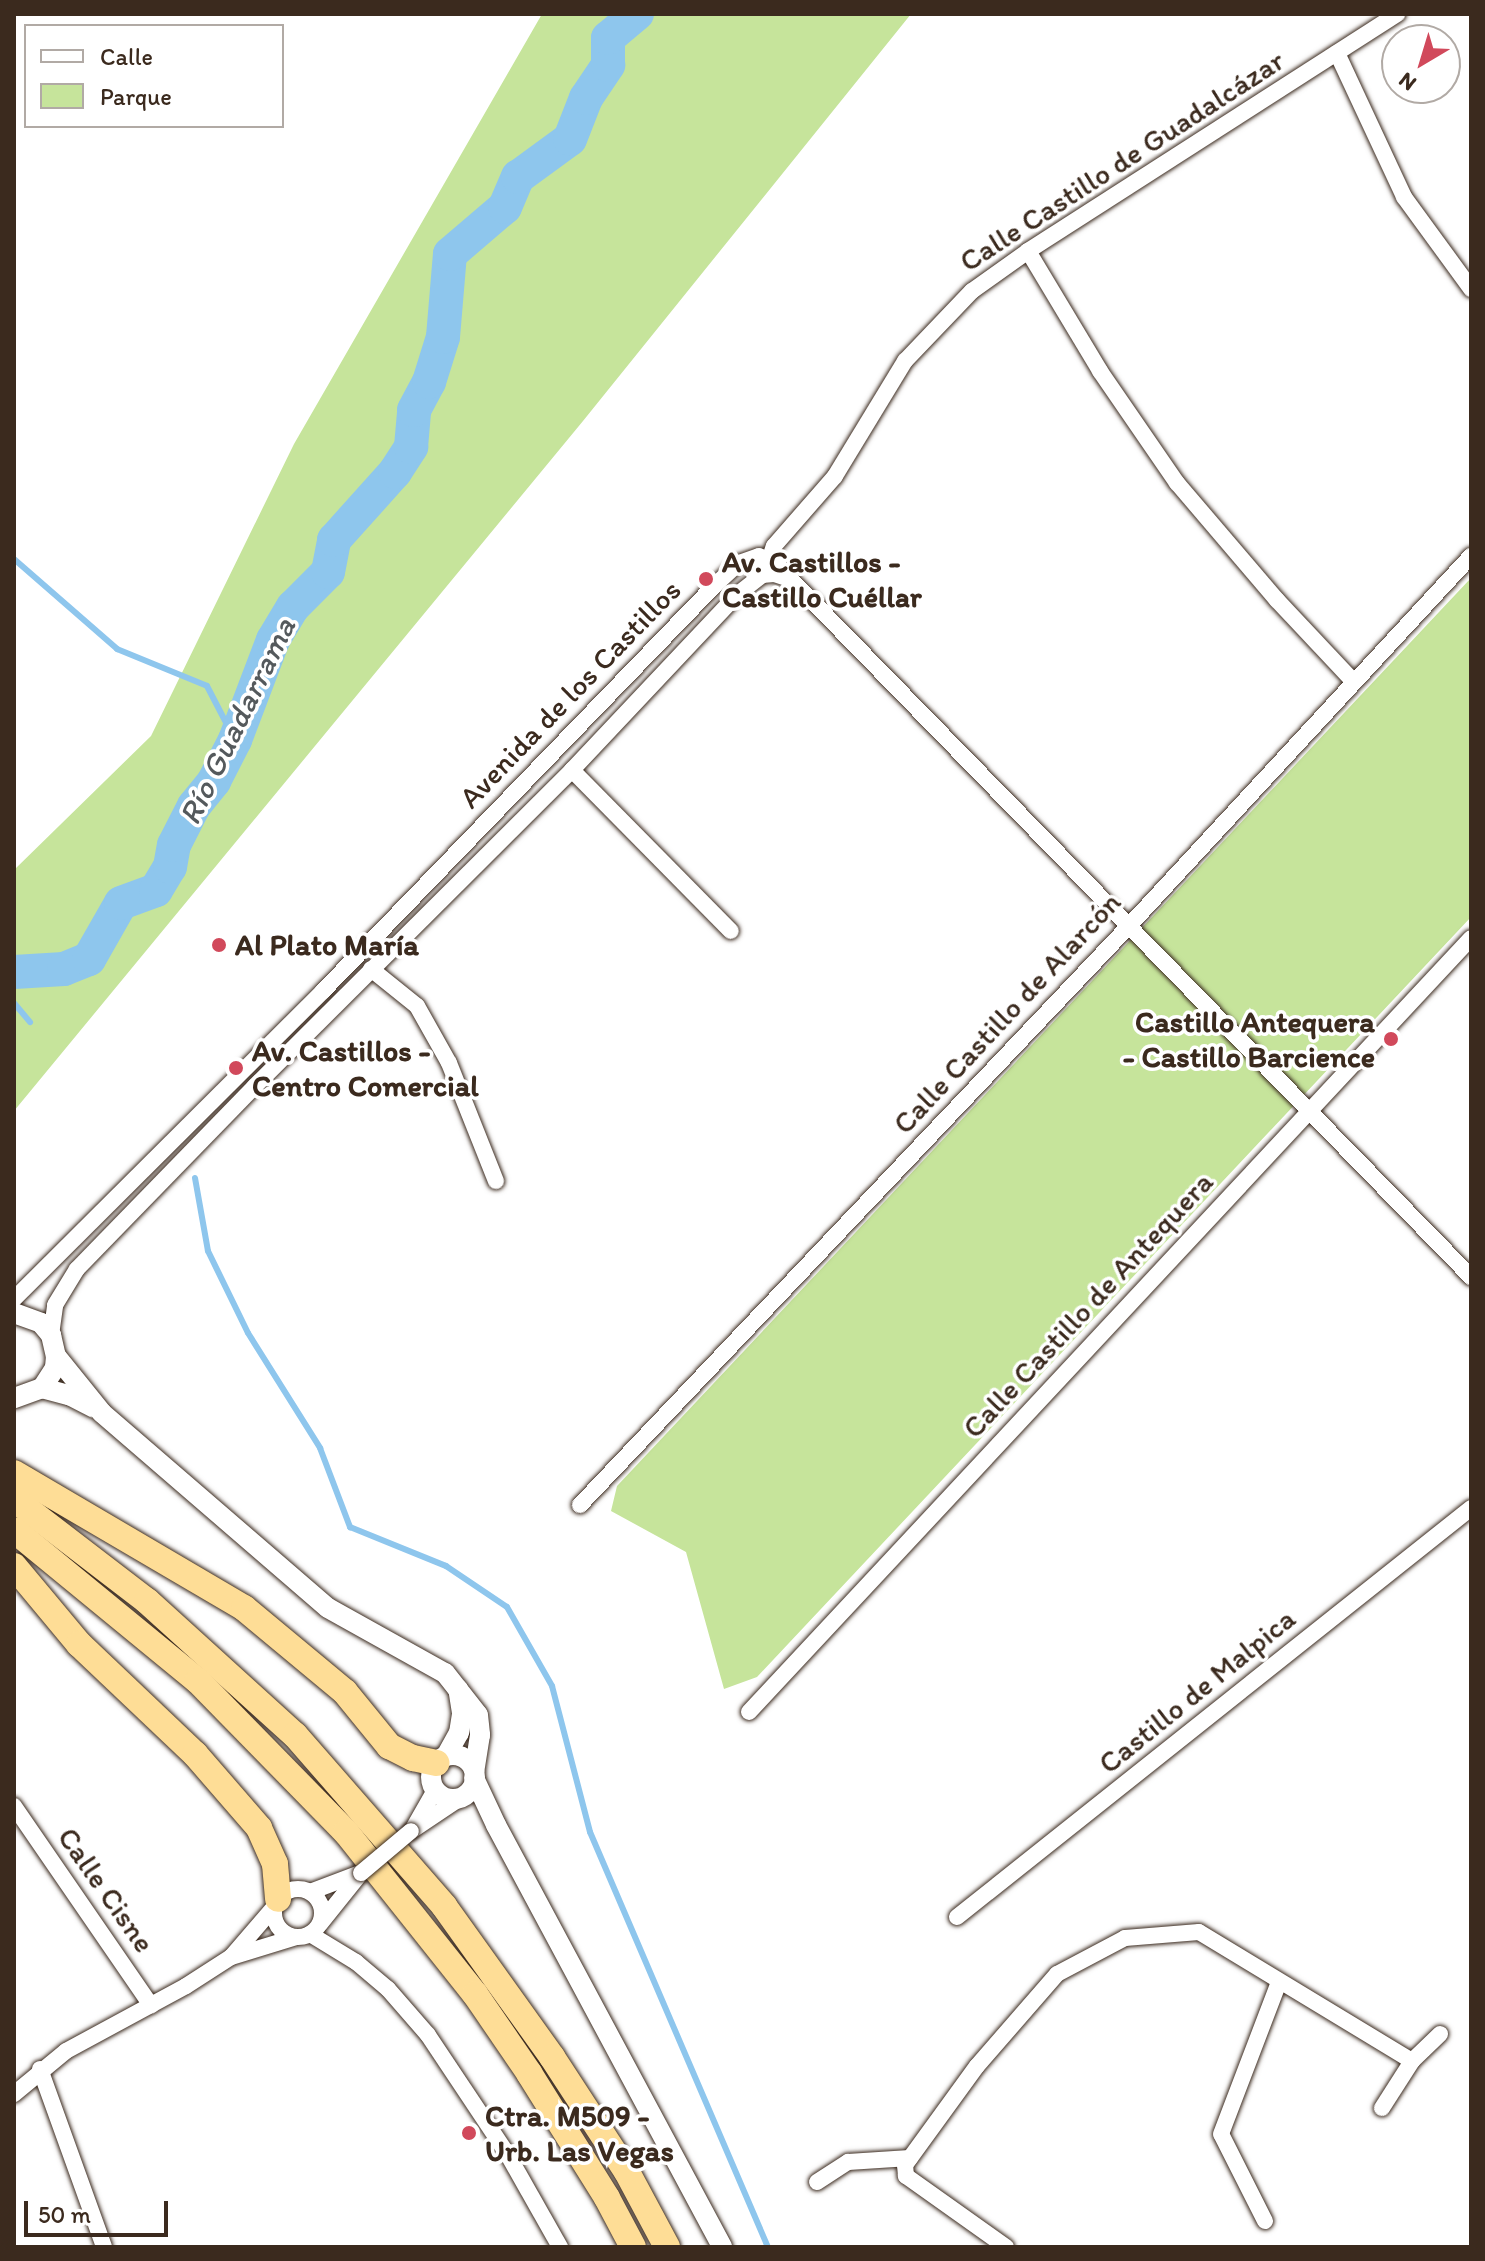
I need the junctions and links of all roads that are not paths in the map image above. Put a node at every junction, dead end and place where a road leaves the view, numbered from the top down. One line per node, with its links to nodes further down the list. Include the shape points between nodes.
1 (1397, 14): 2 (street, Calle Castillo de Guadalcázar)
2 (1337, 53): 3 (street, Calle Castillo de Guadalcázar); 4 (street, via 1404,197)
3 (1028, 251): 6 (street, Calle Castillo de Guadalcázar, via 972,291 905,361 835,476); 7 (street, via 1100,371 1177,483)
4 (1471, 289)
5 (1471, 556): 7 (street, Calle Castillo de Alarcón)
6 (768, 566): 8 (street, Avenida de los Castillos); 9 (street, via 790,580); 16 (street, Avenida de los Castillos, via 750,557 714,586 323,991)
7 (1354, 682): 9 (street, Calle Castillo de Alarcón)
8 (572, 770): 10 (street); 12 (street, Avenida de los Castillos)
9 (1127, 928): 13 (street); 25 (street, Calle Castillo de Alarcón)
10 (731, 931)
11 (1471, 938): 13 (street, Calle Castillo de Antequera)
12 (371, 969): 14 (street, via 417,1006 449,1063); 18 (street, Avenida de los Castillos, via 77,1269 55,1305)
13 (1308, 1110): 15 (street); 30 (street, Calle Castillo de Antequera)
14 (496, 1181)
15 (1471, 1277)
16 (14, 1299)
17 (14, 1313): 18 (street, via 41,1323)
18 (51, 1335): 19 (street)
19 (56, 1356): 20 (street); 22 (street)
20 (42, 1388): 21 (street); 22 (street)
21 (14, 1398)
22 (102, 1413): 29 (street, via 328,1608 418,1655)
23 (14, 1473): 31 (highway, via 244,1608 345,1692 389,1746 413,1758)
24 (14, 1499): 56 (highway, via 218,1663 305,1747 444,1906 627,2172)
25 (580, 1505)
26 (1471, 1508): 40 (street, Castillo de Malpica)
27 (14, 1530): 55 (highway, via 198,1681 346,1832 475,1994)
28 (14, 1566): 39 (highway, via 79,1644 195,1754 259,1828 275,1864)
29 (458, 1685): 31 (street, via 459,1733); 32 (street, via 478,1715)
30 (749, 1712)
31 (441, 1760): 32 (street, via 463,1758); 33 (street, via 431,1774)
32 (474, 1774): 34 (street, via 471,1789); 57 (street, via 496,1825)
33 (435, 1790): 34 (street, via 450,1799); 36 (street)
34 (462, 1797): 36 (street)
35 (14, 1806): 44 (street, Calle Cisne)
36 (411, 1831): 37 (street, bridge)
37 (361, 1873): 38 (street); 41 (street)
38 (310, 1892): 39 (street, via 289,1891); 41 (street, via 321,1906)
39 (277, 1902): 41 (street, via 278,1927); 42 (street)
40 (957, 1917)
41 (309, 1932): 42 (street); 54 (street, via 367,1971 428,2035 508,2155)
42 (231, 1957): 44 (street)
43 (1279, 1982): 46 (street); 50 (street, via 1199,1932 1125,1938 1057,1974 977,2066); 52 (street, via 1221,2134)
44 (151, 2005): 47 (street)
45 (1440, 2034): 46 (street)
46 (1412, 2061): 49 (street)
47 (40, 2069): 48 (street); 53 (street)
48 (14, 2094)
49 (1382, 2108)
50 (910, 2158): 51 (street, via 848,2162); 58 (street, via 906,2176)
51 (817, 2182)
52 (1265, 2221)
53 (104, 2247)
54 (560, 2247)
55 (633, 2247)
56 (667, 2247)
57 (722, 2247)
58 (1006, 2247)

